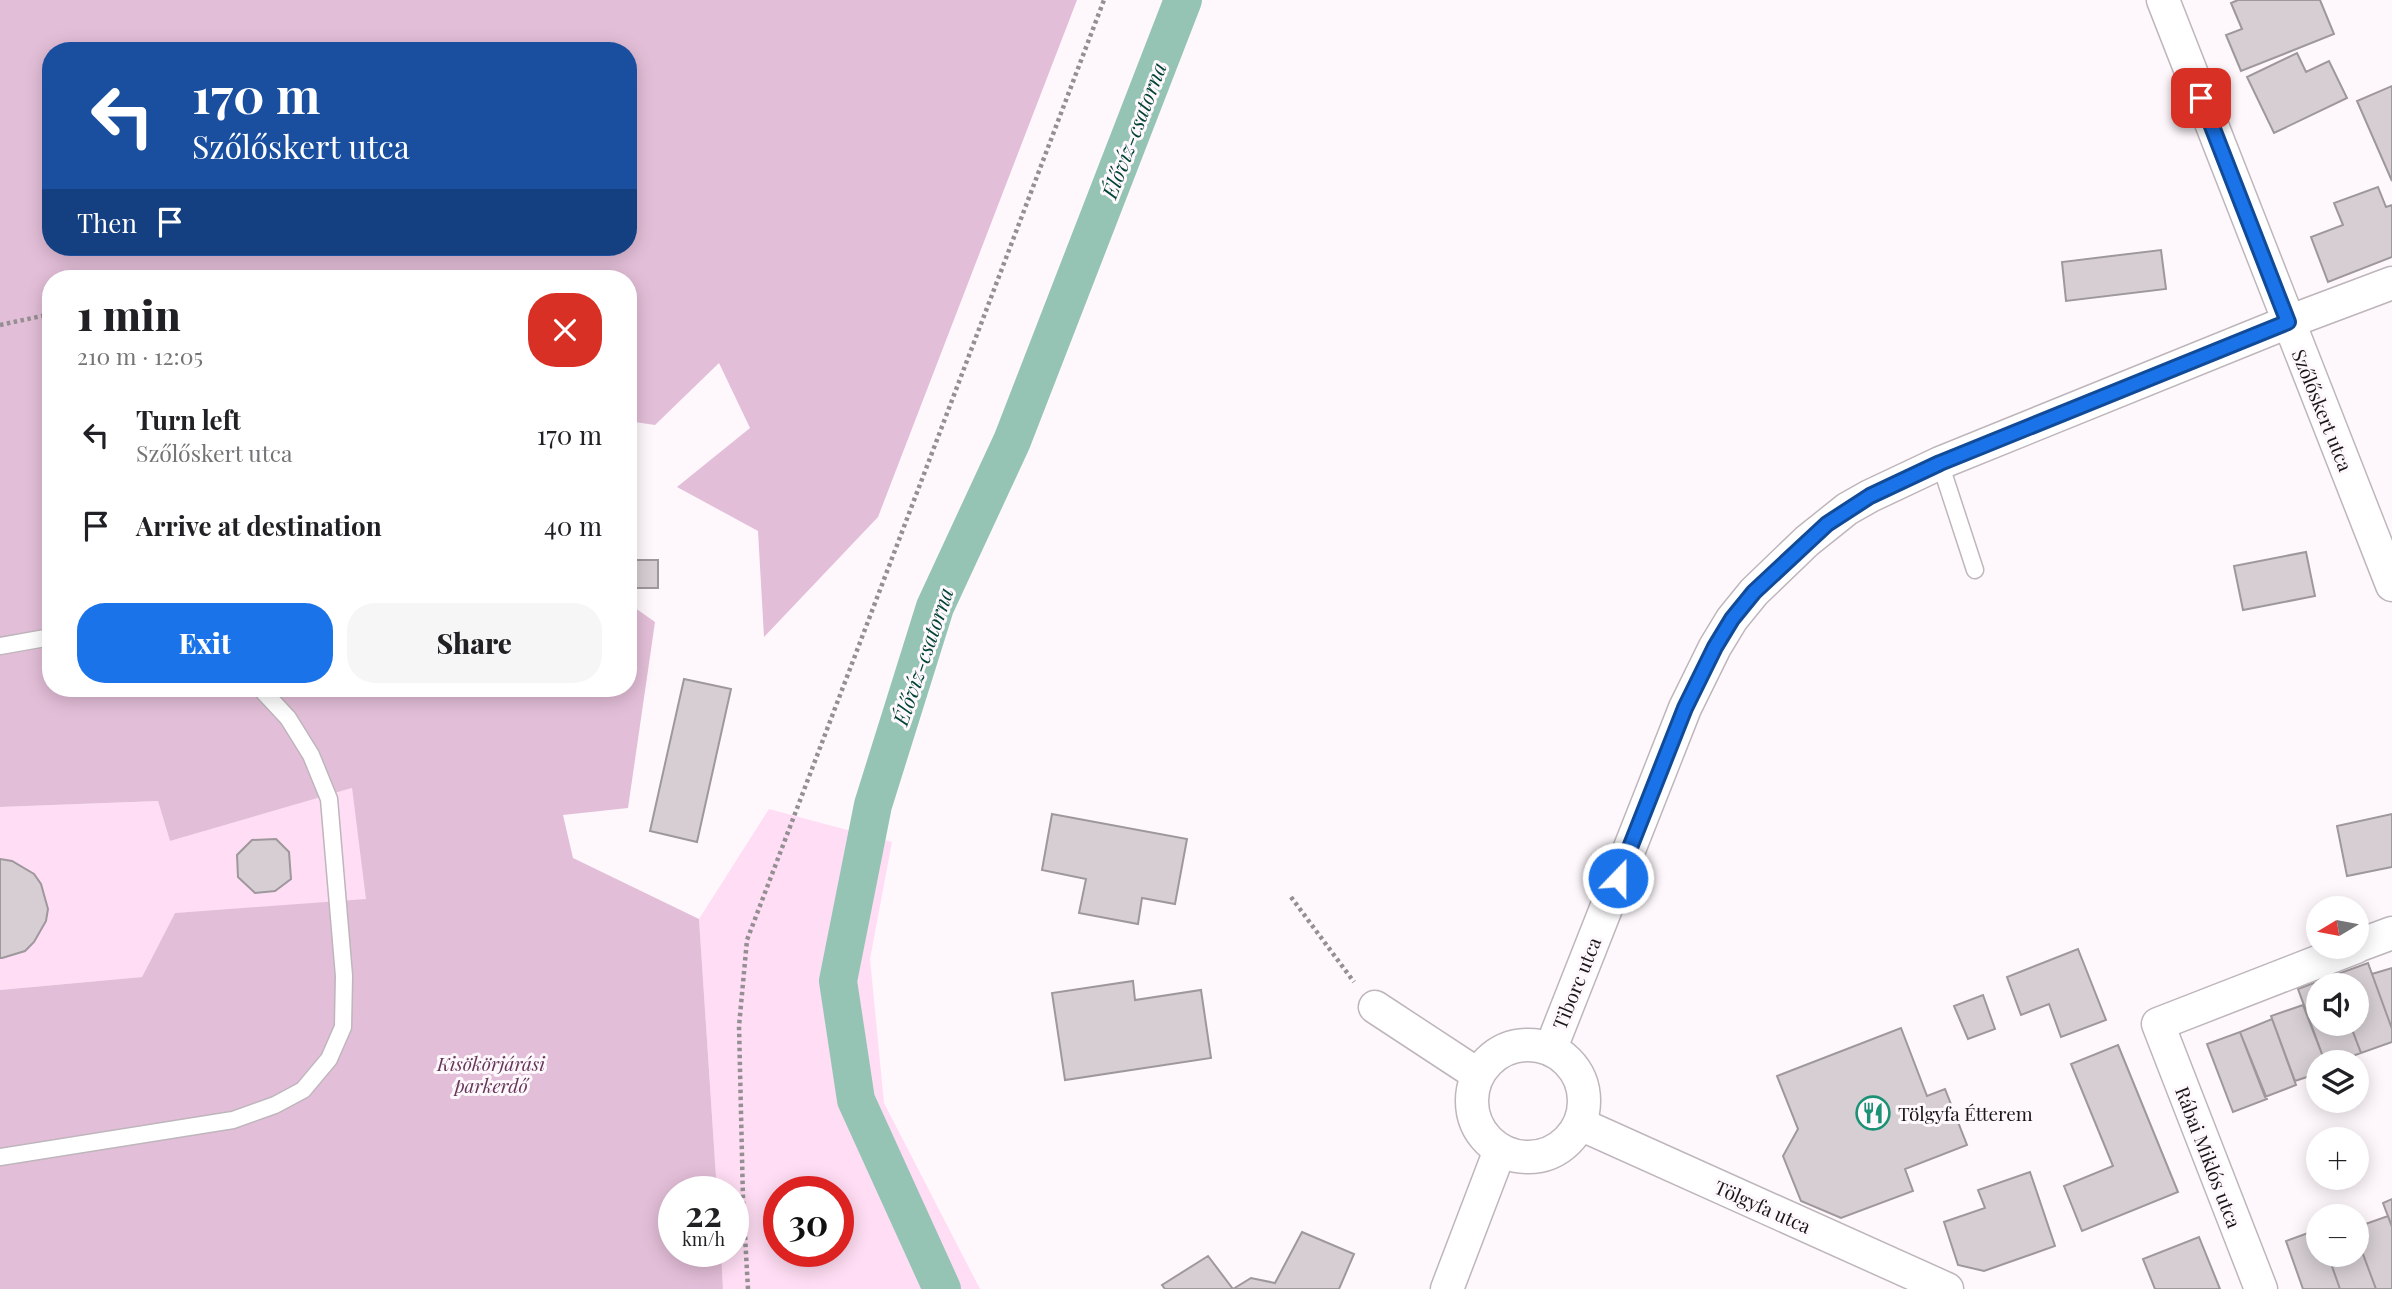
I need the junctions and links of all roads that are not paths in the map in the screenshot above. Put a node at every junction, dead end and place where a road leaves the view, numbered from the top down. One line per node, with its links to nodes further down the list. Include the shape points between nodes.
1 (2162, 0): 3 (street, Szőlőskert utca)
2 (2392, 283): 3 (street, Tiborc utca)
3 (2288, 322): 4 (street, Tiborc utca); 6 (street, Szőlőskert utca)
4 (1940, 463): 5 (lane); 14 (street, Tiborc utca, via 1870,496 1827,524 1776,570 1732,619 1685,708)
5 (1975, 570)
6 (2392, 585)
7 (42, 639): 8 (lane)
8 (0, 646)
9 (268, 697): 18 (lane, via 311,755 329,799 344,989 343,1027 329,1059 303,1090 233,1120)
10 (2392, 933): 11 (street)
11 (2370, 941)
12 (2324, 959): 21 (street, Rábai Miklós utca, via 2158,1024)
13 (1375, 1007): 15 (street)
14 (1551, 1048): 15 (street, via 1521,1044 1495,1053); 16 (street, via 1572,1065 1582,1083 1585,1104)
15 (1477, 1074): 17 (street, via 1471,1102 1477,1127)
16 (1580, 1124): 17 (street, via 1563,1146 1546,1155 1522,1157); 20 (street, Tölgyfa utca)
17 (1500, 1150): 19 (street)
18 (0, 1157)
19 (1447, 1289)
20 (1947, 1289)
21 (2261, 1289)

